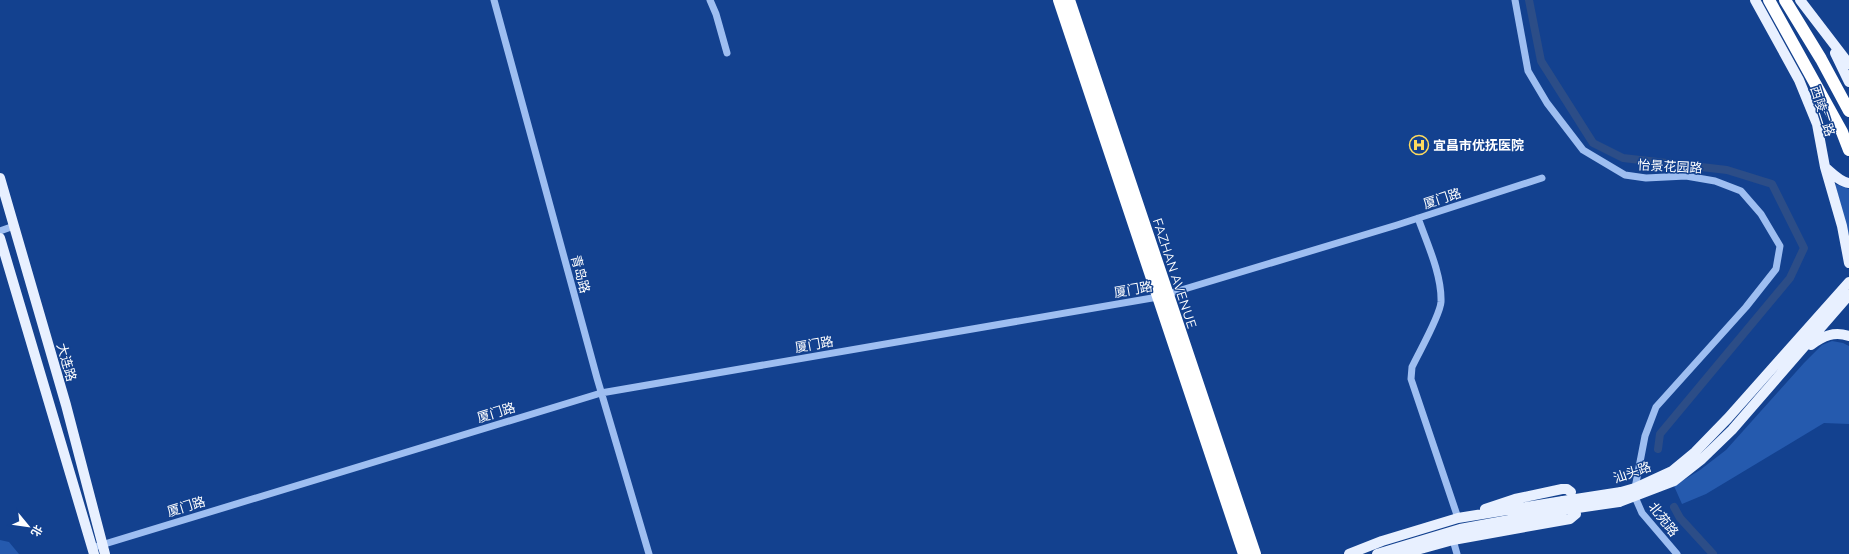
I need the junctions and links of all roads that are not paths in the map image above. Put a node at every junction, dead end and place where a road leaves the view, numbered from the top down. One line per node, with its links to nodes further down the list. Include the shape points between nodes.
1 (494, 0): 30 (street, 青岛路)
2 (710, 0): 11 (street)
3 (1060, 0): 26 (highway, FAZHAN AVENUE)
4 (1069, 0): 26 (highway, FAZHAN AVENUE)
5 (1515, 0): 32 (street, 怡景花园路, via 1528,71 1547,104 1583,150 1625,175 1646,178 1686,176 1715,181 1741,191 1761,214 1780,246 1776,269 1746,307 1656,407 1645,436)
6 (1755, 0): 16 (main road, 西陵二路, via 1799,80 1817,124)
7 (1769, 0): 15 (highway, via 1842,132)
8 (1785, 0): 14 (highway)
9 (1800, 0): 10 (main road)
10 (1827, 37): 12 (main road); 13 (main road)
11 (726, 52)
12 (1849, 64)
13 (1849, 82)
14 (1849, 110)
15 (1849, 150)
16 (1825, 167): 19 (main road); 24 (main road, 西陵二路, via 1842,226)
17 (0, 178): 21 (main road, 大连路)
18 (1542, 178): 20 (street, 厦门路)
19 (1849, 183)
20 (1418, 218): 26 (street, 厦门路); 35 (street, via 1432,254 1441,303 1412,367 1411,379)
21 (14, 226): 22 (street); 37 (main road, 大连路, via 66,405)
22 (0, 231)
23 (0, 238): 37 (main road)
24 (1849, 263)
25 (1849, 282): 32 (main road, 汕头路, via 1695,452 1672,471)
26 (1163, 295): 30 (street, 厦门路); 39 (highway, FAZHAN AVENUE); 40 (highway, FAZHAN AVENUE)
27 (1849, 295): 29 (main road, 汕头路)
28 (1849, 336): 29 (main road, via 1832,334 1820,338)
29 (1797, 356): 32 (main road, 汕头路, via 1732,430 1702,459 1674,481)
30 (601, 393): 37 (street, 厦门路); 38 (street, 青岛路)
31 (1571, 492): 35 (main road, via 1562,489 1515,499)
32 (1635, 492): 33 (main road, 汕头路, bridge, via 1620,497); 45 (street, 北苑路, via 1642,513)
33 (1563, 506): 35 (main road, 汕头路); 42 (main road, 汕头路, via 1460,529)
34 (1576, 514): 36 (main road, via 1570,519)
35 (1458, 518): 41 (main road, 汕头路)
36 (1453, 540): 43 (main road); 44 (street)
37 (98, 550)
38 (649, 554)
39 (1244, 554)
40 (1255, 554)
41 (1349, 554)
42 (1377, 554)
43 (1402, 554)
44 (1457, 554)
45 (1677, 554)

